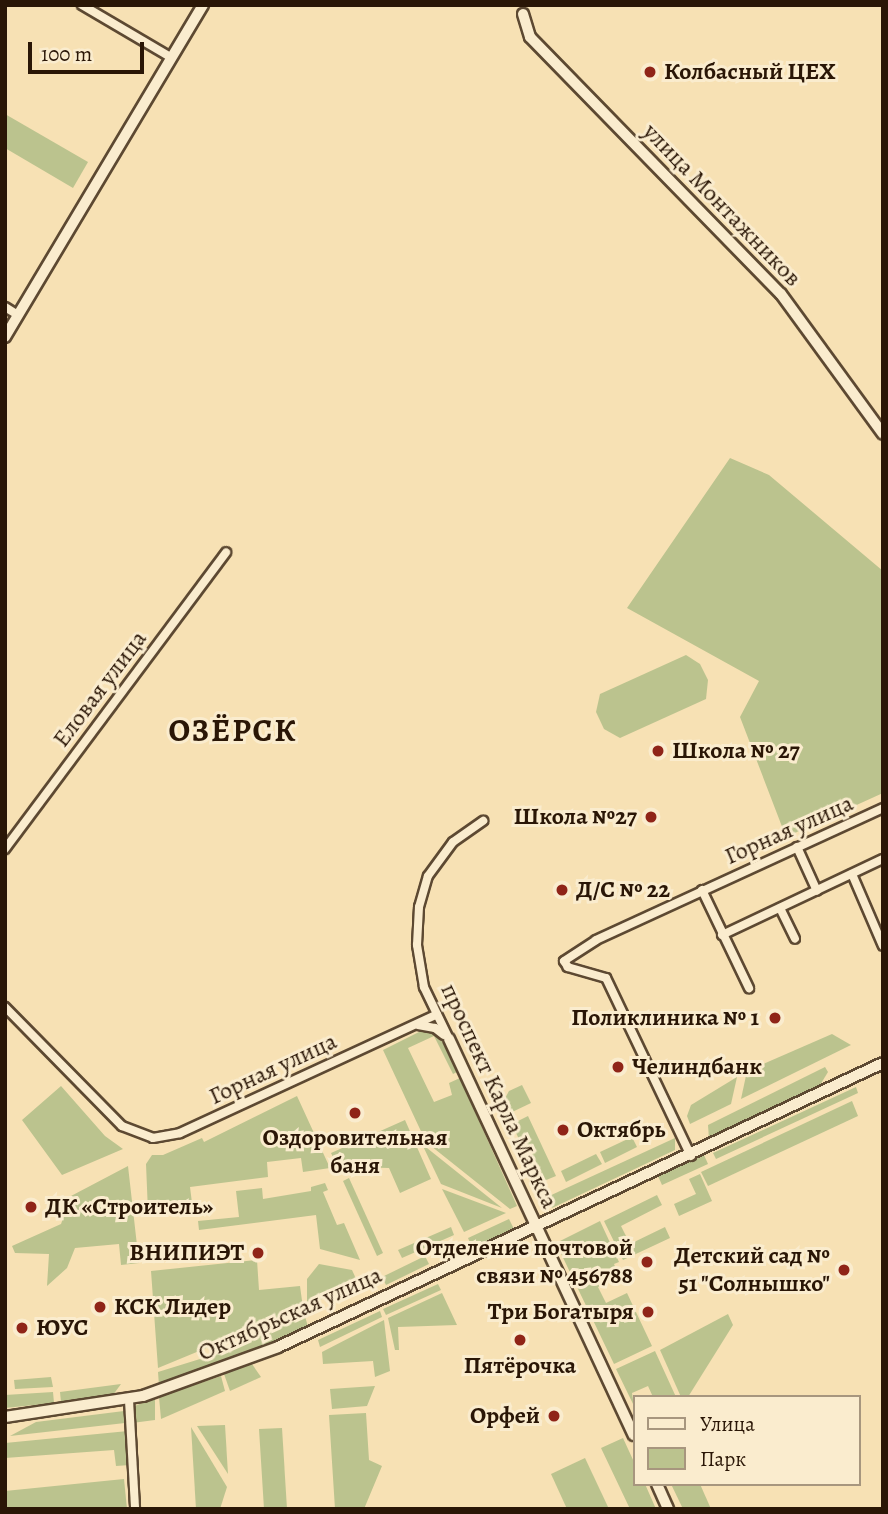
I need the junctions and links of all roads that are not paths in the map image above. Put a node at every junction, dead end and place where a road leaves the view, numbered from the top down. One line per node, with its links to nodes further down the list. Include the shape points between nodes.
1 (82, 5): 4 (street)
2 (203, 5): 4 (street)
3 (523, 10): 8 (street, улица Монтажников, via 530,37 781,294)
4 (172, 58): 6 (street)
5 (5, 307): 6 (street)
6 (18, 315): 7 (street)
7 (5, 337)
8 (883, 434)
9 (226, 552): 13 (street, Еловая улица)
10 (883, 808): 12 (street, Горная улица)
11 (483, 821): 24 (street, проспект Карла Маркса, via 453,842 428,876 419,907 417,945 424,987)
12 (797, 847): 16 (street, Горная улица); 17 (street)
13 (5, 849)
14 (883, 859): 15 (street)
15 (852, 874): 17 (street); 21 (street)
16 (702, 890): 19 (street); 28 (street, Горная улица, via 596,940 568,956 565,965 606,978)
17 (817, 891): 18 (street)
18 (780, 908): 19 (street); 20 (street)
19 (722, 935): 22 (street)
20 (796, 939)
21 (883, 946)
22 (749, 988)
23 (5, 1007): 25 (street, Горная улица, via 122,1126 153,1138 180,1133)
24 (437, 1014): 25 (street, Горная улица); 26 (street, проспект Карла Маркса)
25 (411, 1027): 26 (street, via 427,1025)
26 (449, 1039): 29 (street, проспект Карла Маркса)
27 (883, 1063): 28 (street, Октябрьская улица)
28 (691, 1156): 29 (street, Октябрьская улица)
29 (536, 1227): 30 (street, Октябрьская улица, via 278,1348); 32 (street, проспект Карла Маркса)
30 (129, 1400): 31 (street, Октябрьская улица); 34 (street)
31 (5, 1417)
32 (632, 1431)
33 (658, 1486): 35 (street)
34 (135, 1509)
35 (668, 1509)

